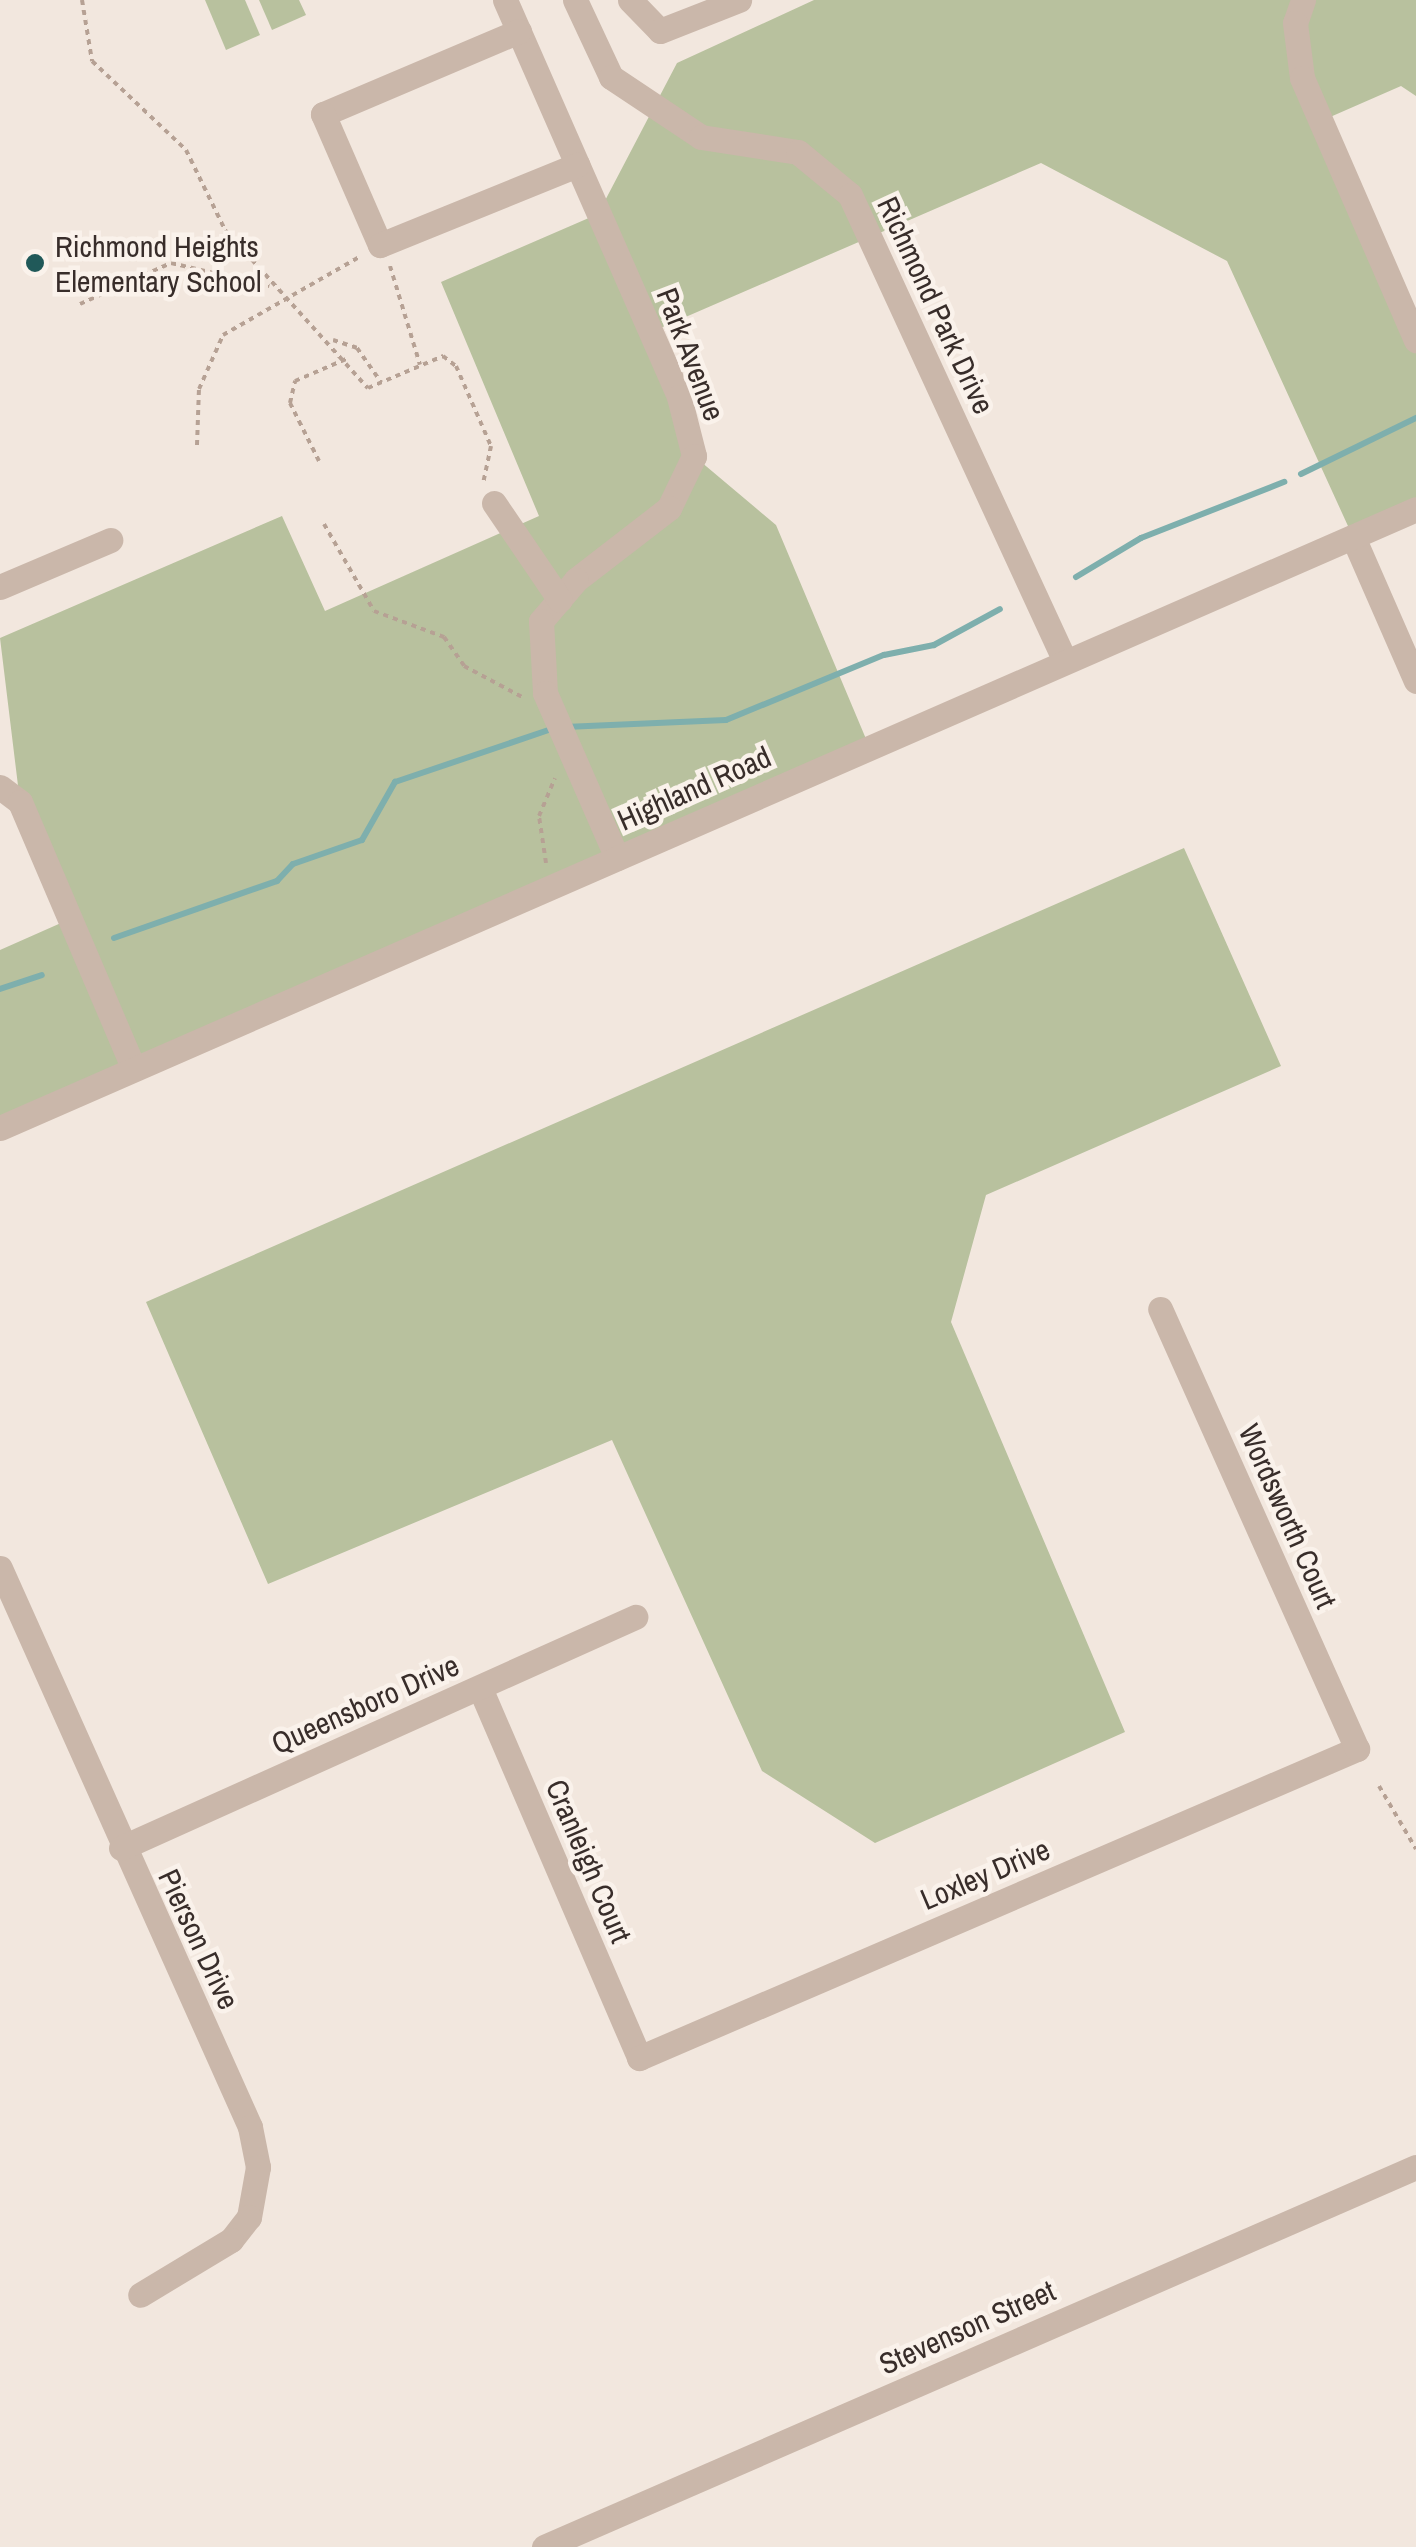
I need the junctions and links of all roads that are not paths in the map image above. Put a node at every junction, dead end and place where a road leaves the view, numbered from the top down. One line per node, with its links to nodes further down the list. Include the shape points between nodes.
1 (505, 0): 6 (street, Park Avenue)
2 (575, 0): 15 (street, Richmond Park Drive, via 611,78 701,137 798,152 850,196)
3 (630, 0): 4 (street, via 660,31)
4 (739, 0)
5 (1303, 0): 8 (street, via 1295,22 1302,78)
6 (519, 32): 7 (street, Park Avenue); 7 (street, via 323,114 380,246)
7 (577, 165): 14 (street, Park Avenue, via 679,396 694,456 670,508)
8 (1416, 340)
9 (494, 503): 14 (street)
10 (1416, 509): 11 (street, Highland Road)
11 (1352, 537): 15 (street, Highland Road); 16 (street)
12 (110, 540): 13 (street)
13 (0, 587)
14 (560, 600): 18 (street, Park Avenue, via 541,621 535,697)
15 (1064, 660): 18 (street, Highland Road)
16 (1416, 681)
17 (0, 787): 19 (street, via 20,802)
18 (618, 858): 19 (street, Highland Road)
19 (134, 1069): 20 (street, Highland Road)
20 (0, 1128)
21 (1160, 1309): 25 (street, Wordsworth Court)
22 (0, 1568): 26 (street, Pierson Drive)
23 (636, 1617): 24 (street, Queensboro Drive)
24 (480, 1688): 26 (street, Queensboro Drive); 27 (street, Cranleigh Court)
25 (1357, 1749): 27 (street, Loxley Drive)
26 (121, 1848): 29 (street, Pierson Drive, via 250,2127 258,2167 248,2217 230,2240)
27 (638, 2058)
28 (1416, 2167): 30 (street, Stevenson Street)
29 (140, 2295)
30 (544, 2547)

